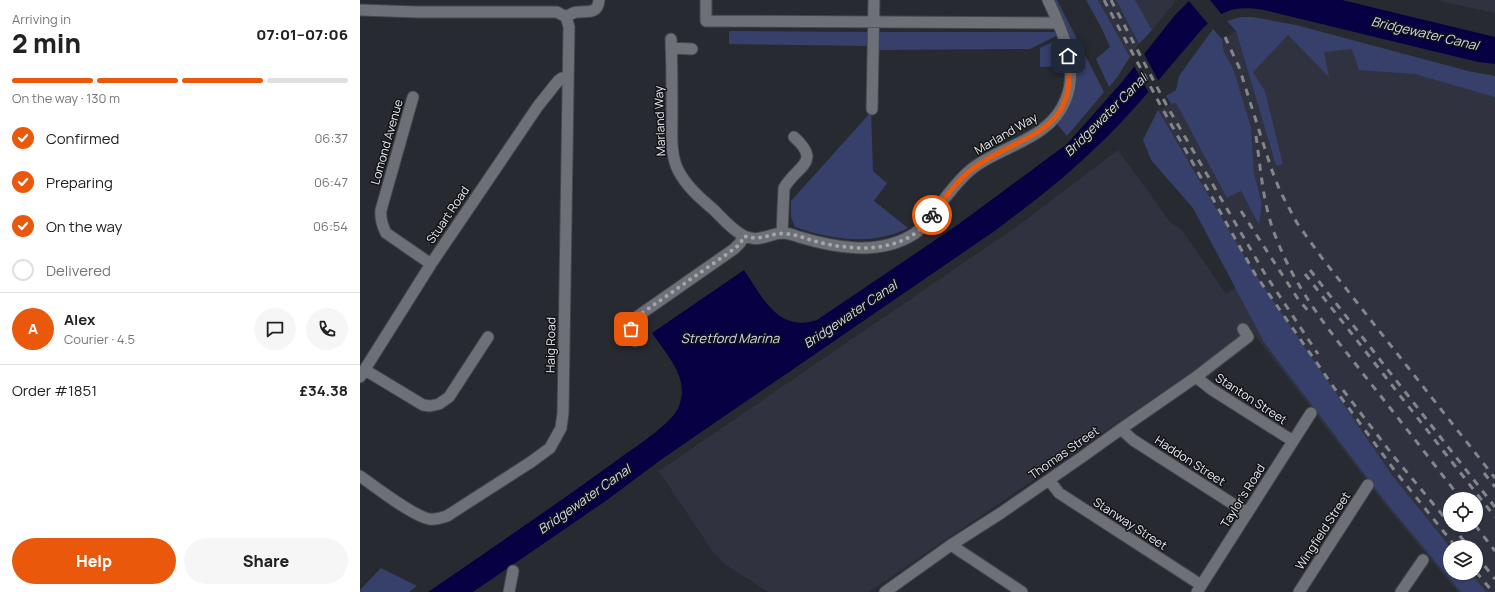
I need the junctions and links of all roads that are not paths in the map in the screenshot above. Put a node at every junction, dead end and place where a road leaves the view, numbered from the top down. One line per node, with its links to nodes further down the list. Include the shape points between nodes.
1 (599, 0): 6 (street, via 593,12 574,13)
2 (706, 0): 7 (street, via 706,21)
3 (874, 0): 7 (street)
4 (1048, 0): 8 (street, Marland Way)
5 (360, 10): 6 (street, via 557,12)
6 (566, 17): 10 (street, Haig Road, via 569,27)
7 (873, 21): 8 (street); 12 (street)
8 (1058, 23): 14 (street, Marland Way, via 1066,46 1071,80 1061,109 1051,122 1038,132 967,173 914,234 897,242 871,248 852,248 832,246)
9 (692, 48): 15 (street, Marland Way, via 671,44 672,142 676,165 680,175 698,196)
10 (568, 78): 16 (street, Stuart Road, via 558,80 538,106); 25 (street, Haig Road, via 563,413 557,436 550,448 531,462 439,519 425,518 411,511)
11 (413, 97): 16 (street, Lomond Avenue, via 380,218 386,233)
12 (872, 108)
13 (794, 137): 14 (street, via 805,148 807,157 804,165 784,188)
14 (782, 233): 15 (street, Marland Way, via 757,238)
15 (744, 236): 19 (street, via 734,249 635,318 631,329)
16 (431, 264): 20 (street, Stuart Road)
17 (1243, 329): 21 (street, Thomas Street, via 1248,338)
18 (488, 337): 20 (street, via 449,397 439,404 423,405)
19 (635, 341)
20 (362, 374)
21 (1196, 377): 23 (street, Thomas Street); 24 (street, Stanton Street)
22 (1311, 413): 24 (street, Taylor's Road)
23 (1120, 429): 26 (street, Thomas Street); 28 (street, Haddon Street, via 1133,440)
24 (1293, 442): 28 (street, Taylor's Road)
25 (360, 476)
26 (1049, 480): 29 (street, Thomas Street); 32 (street, Stanway Street, via 1059,493)
27 (1368, 485): 36 (street, Wingfield Street)
28 (1247, 513): 32 (street, Taylor's Road)
29 (951, 545): 34 (street, Thomas Street); 35 (street)
30 (1423, 560): 37 (street)
31 (513, 571): 33 (street)
32 (1199, 588)
33 (509, 592)
34 (885, 592)
35 (1022, 592)
36 (1299, 592)
37 (1402, 592)

